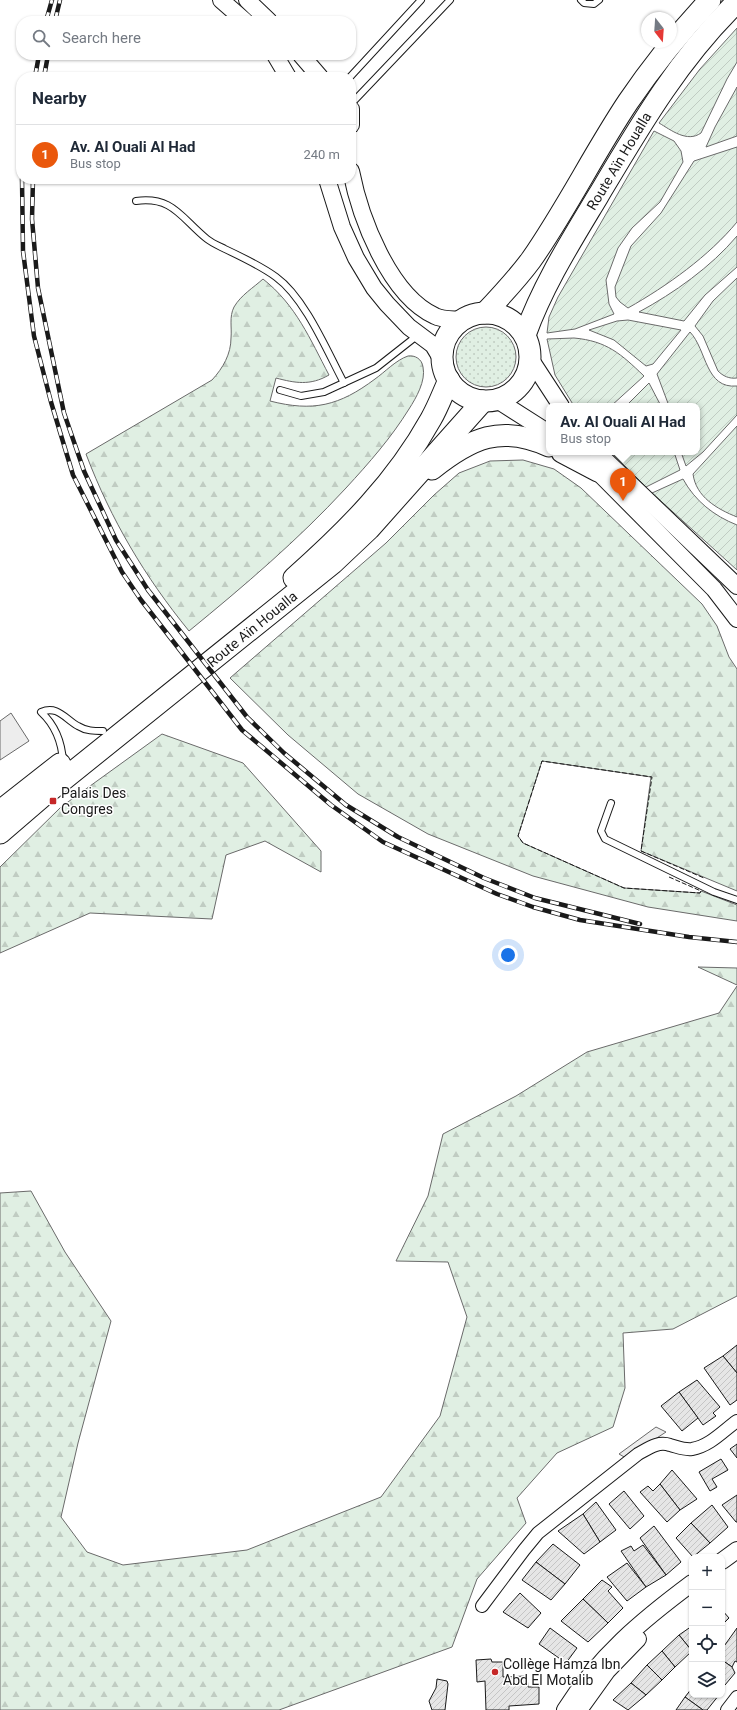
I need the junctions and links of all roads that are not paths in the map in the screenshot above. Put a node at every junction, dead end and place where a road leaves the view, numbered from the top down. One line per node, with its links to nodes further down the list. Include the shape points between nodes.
1 (222, 0): 9 (main road)
2 (247, 0): 10 (main road)
3 (421, 0): 15 (lane)
4 (450, 0): 16 (lane)
5 (581, 0): 6 (lane, via 594,4)
6 (599, 0)
7 (710, 0): 20 (highway, Route Aïn Houalla, via 654,66 628,103 532,258)
8 (737, 2): 23 (highway, Route Aïn Houalla, via 699,42 647,113 554,271)
9 (240, 16)
10 (264, 16)
11 (278, 60): 13 (main road)
12 (305, 60): 14 (main road)
13 (285, 72)
14 (315, 72)
15 (355, 72)
16 (356, 99)
17 (329, 184): 22 (main road, via 342,227 356,258 374,288)
18 (355, 184): 21 (main road, via 364,216 379,252 398,284 417,305 436,317)
19 (136, 201): 27 (lane, via 151,200 167,204 207,239 265,270 286,285 302,305)
20 (485, 313): 21 (highway, via 473,314); 23 (highway, via 508,318 518,325)
21 (462, 320): 24 (highway, via 446,338)
22 (419, 334): 24 (main road, via 434,345); 27 (lane, via 382,364)
23 (525, 335): 25 (highway, via 530,347)
24 (442, 360): 26 (highway)
25 (531, 360): 29 (highway, via 528,374 510,395); 30 (main road)
26 (448, 380): 29 (highway, via 458,391 470,398); 39 (highway, Route Aïn Houalla, via 431,418 406,457 363,513 230,634)
27 (344, 383): 28 (lane, via 301,396)
28 (280, 390)
29 (490, 401): 31 (main road); 36 (highway, Route Aïn Houalla)
30 (559, 403)
31 (546, 431)
32 (546, 445): 36 (highway, via 515,434 495,435 475,441 447,458)
33 (572, 455): 35 (highway)
34 (582, 455): 35 (main road)
35 (597, 462): 37 (main road); 38 (main road, via 714,589)
36 (400, 494): 41 (highway, Route Aïn Houalla, via 333,564)
37 (737, 586)
38 (737, 620)
39 (103, 731): 40 (highway, Route Aïn Houalla); 40 (lane, via 79,727 55,710 48,709 42,712 58,737)
40 (63, 762): 43 (highway, Route Aïn Houalla)
41 (43, 796): 44 (highway); 45 (highway, Route Aïn Houalla)
42 (610, 803): 46 (lane, via 601,831 605,839 714,892)
43 (0, 811)
44 (0, 824)
45 (0, 833)
46 (737, 900)
47 (737, 1422): 54 (street, via 700,1447 683,1449 662,1443 638,1454 538,1533)
48 (737, 1550): 49 (main road)
49 (725, 1559)
50 (737, 1563): 51 (main road)
51 (725, 1572)
52 (689, 1585): 56 (main road, via 612,1649 584,1682)
53 (689, 1598): 57 (main road, via 647,1631 618,1660)
54 (482, 1606)
55 (737, 1697): 58 (street)
56 (565, 1710)
57 (579, 1710)
58 (727, 1710)

